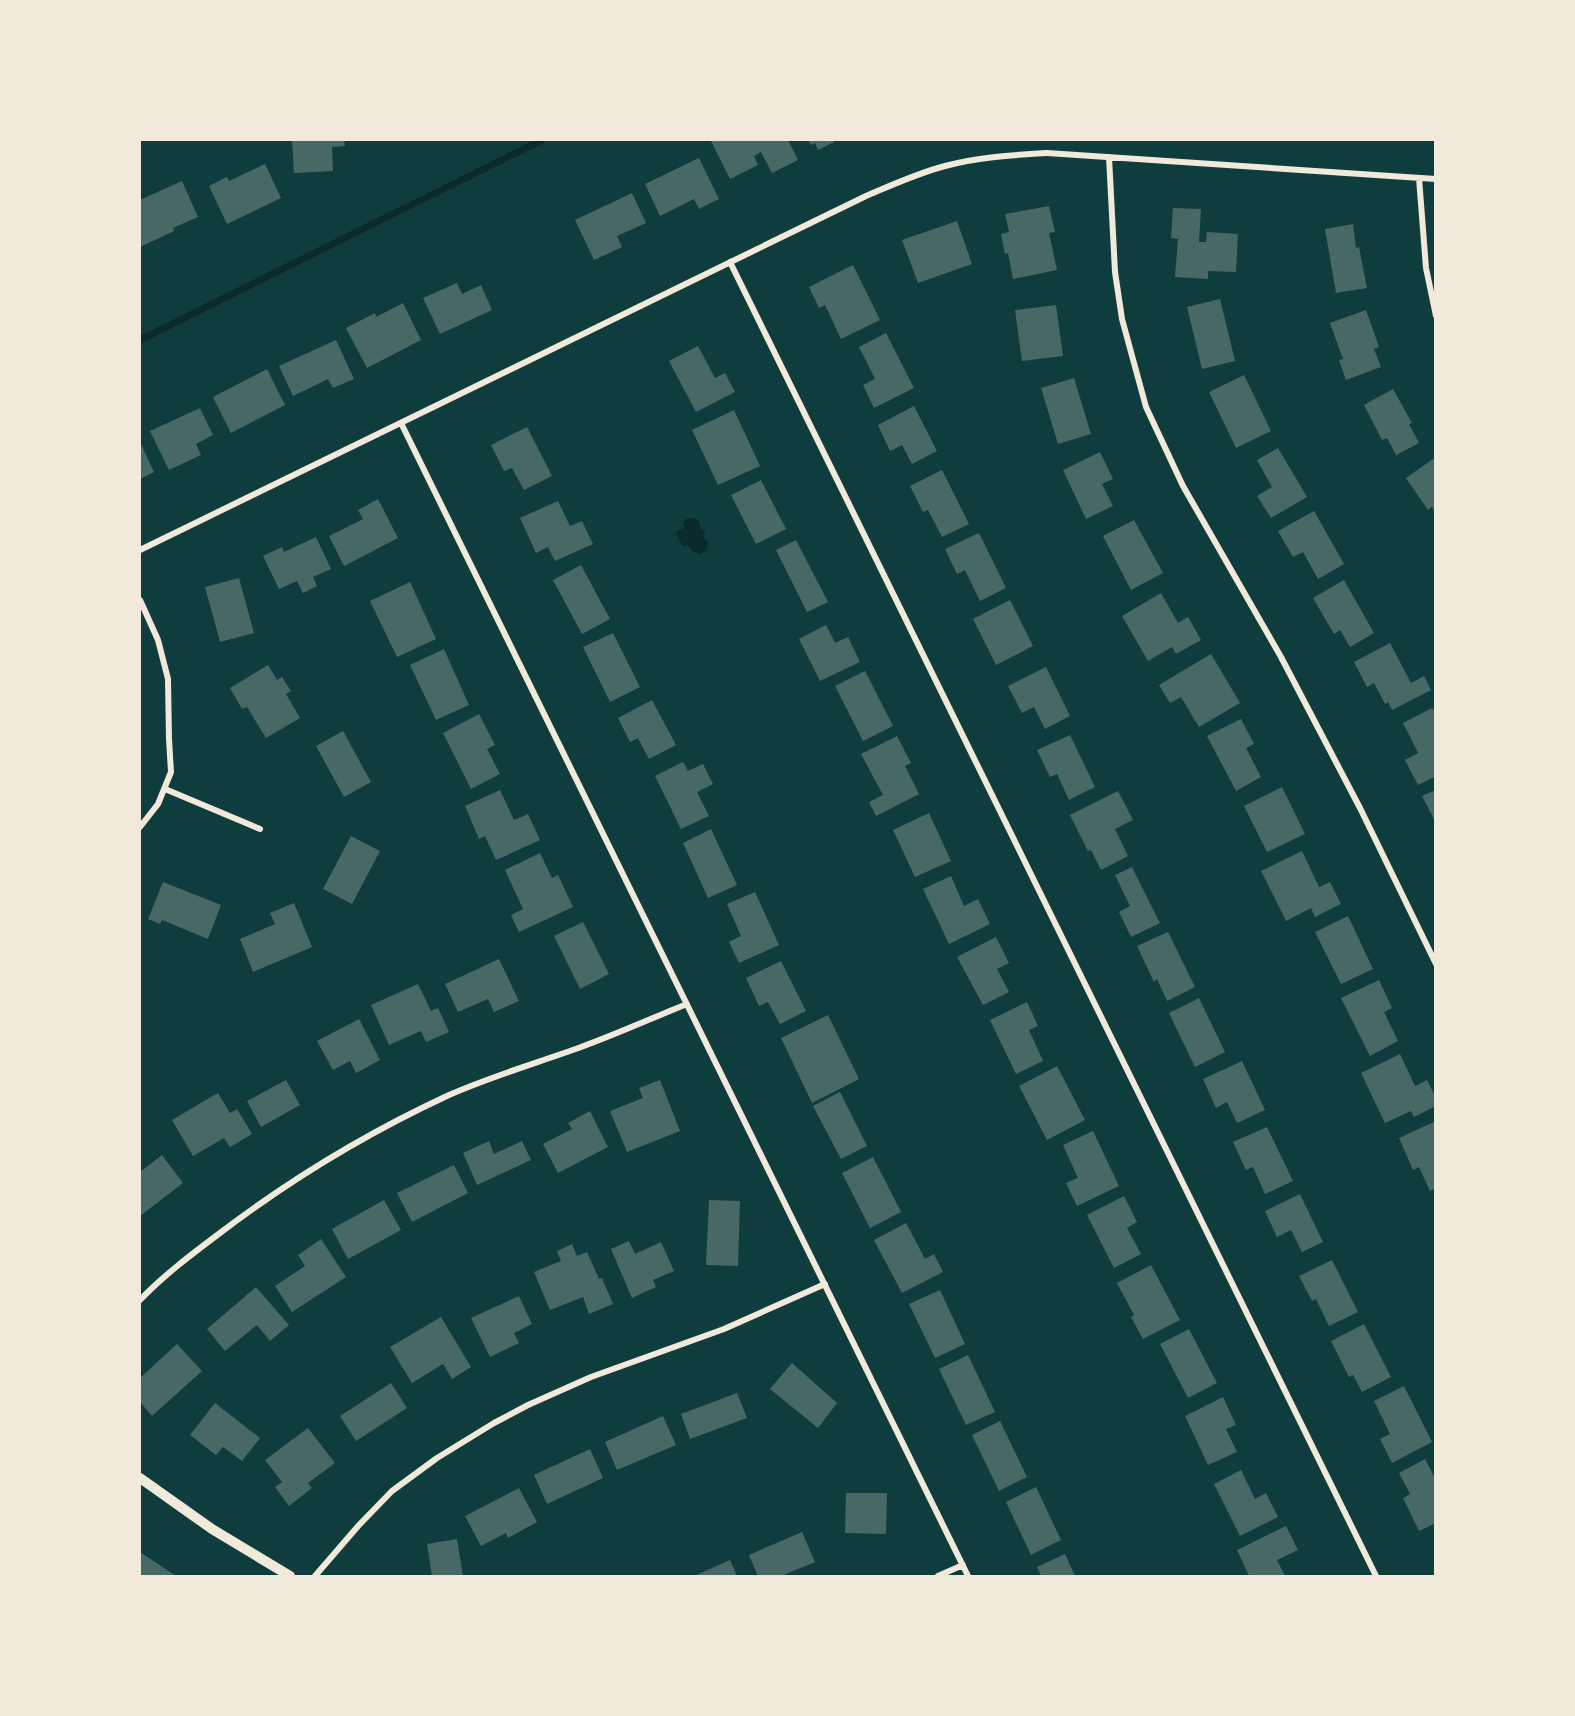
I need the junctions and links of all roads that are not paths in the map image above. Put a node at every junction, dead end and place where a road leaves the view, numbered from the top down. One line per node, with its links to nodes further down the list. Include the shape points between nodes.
1 (1109, 157): 2 (street); 4 (street, via 1047,153 947,165 866,196); 12 (street, via 1115,272 1122,319 1146,406 1183,486 1281,657 1344,778)
2 (1419, 178): 3 (street); 5 (street, via 1426,268)
3 (1436, 179)
4 (730, 262): 6 (street); 22 (street)
5 (1436, 316)
6 (401, 423): 7 (street); 13 (street)
7 (140, 550)
8 (140, 600): 9 (street, via 158,640 168,679 171,772)
9 (165, 789): 10 (street); 11 (street)
10 (140, 827)
11 (260, 829)
12 (1436, 964)
13 (687, 1004): 14 (street); 15 (street, via 497,1075 379,1130 258,1204)
14 (825, 1284): 17 (street); 19 (street, via 724,1329 591,1377 494,1423 392,1491)
15 (140, 1300)
16 (140, 1478): 18 (street, via 212,1529)
17 (963, 1565): 20 (street); 21 (street)
18 (290, 1576)
19 (315, 1576)
20 (938, 1576)
21 (968, 1576)
22 (1376, 1576)

